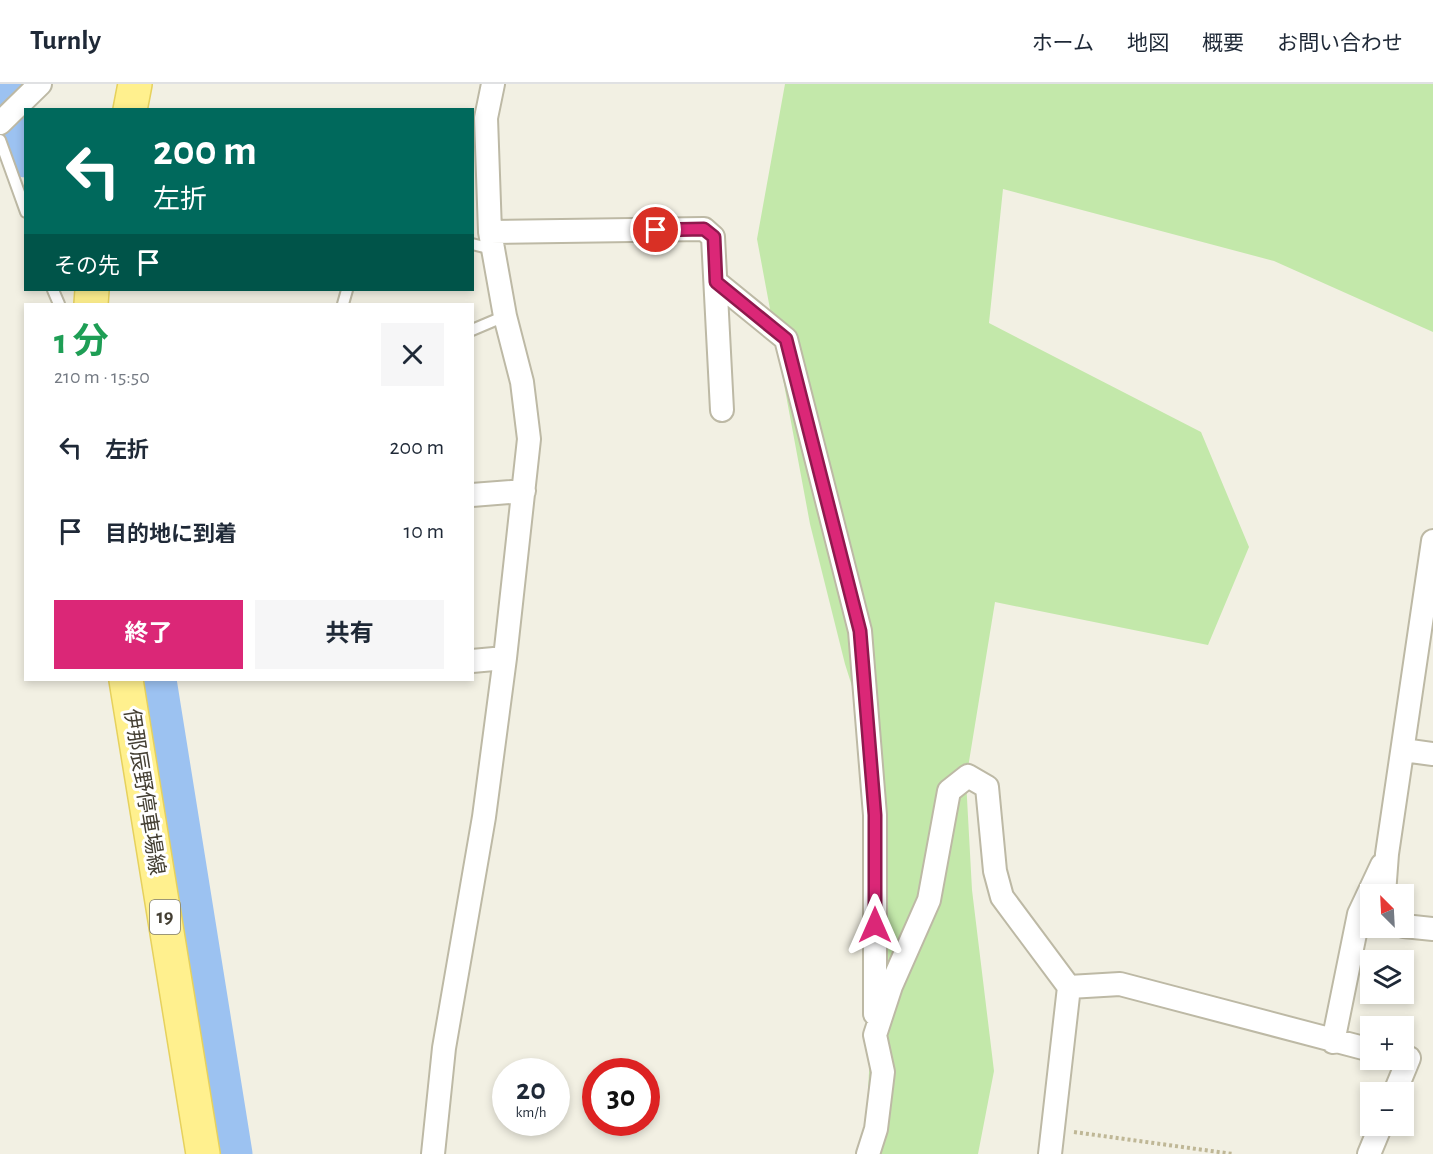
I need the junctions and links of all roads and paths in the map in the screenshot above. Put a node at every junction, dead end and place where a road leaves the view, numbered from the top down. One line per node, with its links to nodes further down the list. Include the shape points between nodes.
1 (135, 84): 4 (main road)
2 (493, 84): 8 (street, via 486,118)
3 (30, 88): 5 (street)
4 (130, 108)
5 (0, 123)
6 (0, 140): 7 (lane)
7 (24, 206)
8 (485, 242): 9 (street, via 704,229 714,237); 10 (street)
9 (716, 282): 12 (street); 26 (street, via 786,339 860,631 875,815)
10 (505, 316): 11 (lane); 13 (street, via 522,382 529,439)
11 (474, 329)
12 (722, 410)
13 (524, 491): 14 (street); 16 (street)
14 (474, 495)
15 (1433, 541): 19 (street)
16 (505, 658): 17 (street); 32 (street, via 484,817 444,1048)
17 (474, 661)
18 (126, 681): 31 (main road, 伊那辰野停車場線 / 19)
19 (1403, 750): 20 (street); 21 (street)
20 (1433, 754)
21 (1387, 854): 22 (street); 27 (street, via 1359,914)
22 (1385, 884)
23 (1414, 927): 24 (street)
24 (1433, 929)
25 (1069, 987): 26 (street, via 1002,897 995,871 987,787 968,776 949,791 929,900); 27 (street, via 1120,984); 29 (street)
26 (874, 1035): 33 (street, via 883,1072 876,1129)
27 (1333, 1042): 28 (street)
28 (1360, 1048)
29 (1053, 1129): 34 (street); 35 (path)
30 (1376, 1136): 36 (street)
31 (203, 1154)
32 (433, 1154)
33 (868, 1154)
34 (1050, 1154)
35 (1233, 1154)
36 (1369, 1154)

